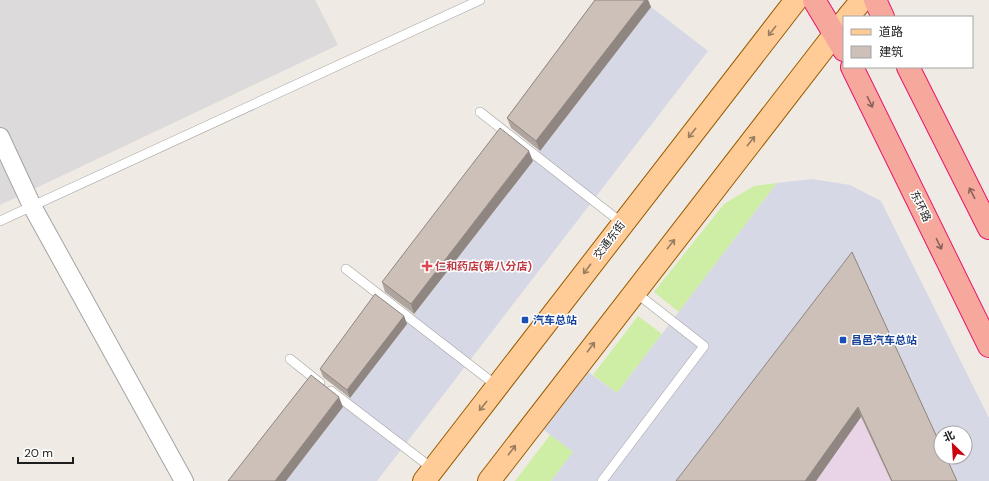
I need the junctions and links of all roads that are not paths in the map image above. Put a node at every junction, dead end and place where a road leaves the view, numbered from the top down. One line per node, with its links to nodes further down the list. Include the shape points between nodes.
1 (480, 0): 13 (lane)
2 (796, 0): 15 (main road, 交通东街, one-way to 15)
3 (814, 0): 8 (highway)
4 (862, 0): 6 (main road)
5 (875, 0): 7 (highway)
6 (852, 16)
7 (883, 16)
8 (843, 31): 18 (main road, one-way to 8)
9 (852, 68): 19 (highway, 东环路, one-way to 19)
10 (909, 68): 16 (highway, one-way to 10)
11 (480, 112): 15 (lane)
12 (0, 137): 13 (street)
13 (32, 206): 14 (lane); 23 (street)
14 (0, 220)
15 (622, 223): 21 (main road, 交通东街, one-way to 21)
16 (989, 228)
17 (346, 269): 21 (lane)
18 (634, 291): 24 (main road, one-way to 18); 25 (lane, via 704,346)
19 (989, 346)
20 (290, 359): 22 (lane)
21 (498, 387): 22 (main road, 交通东街, one-way to 22)
22 (428, 475)
23 (184, 481)
24 (488, 481)
25 (602, 481)

